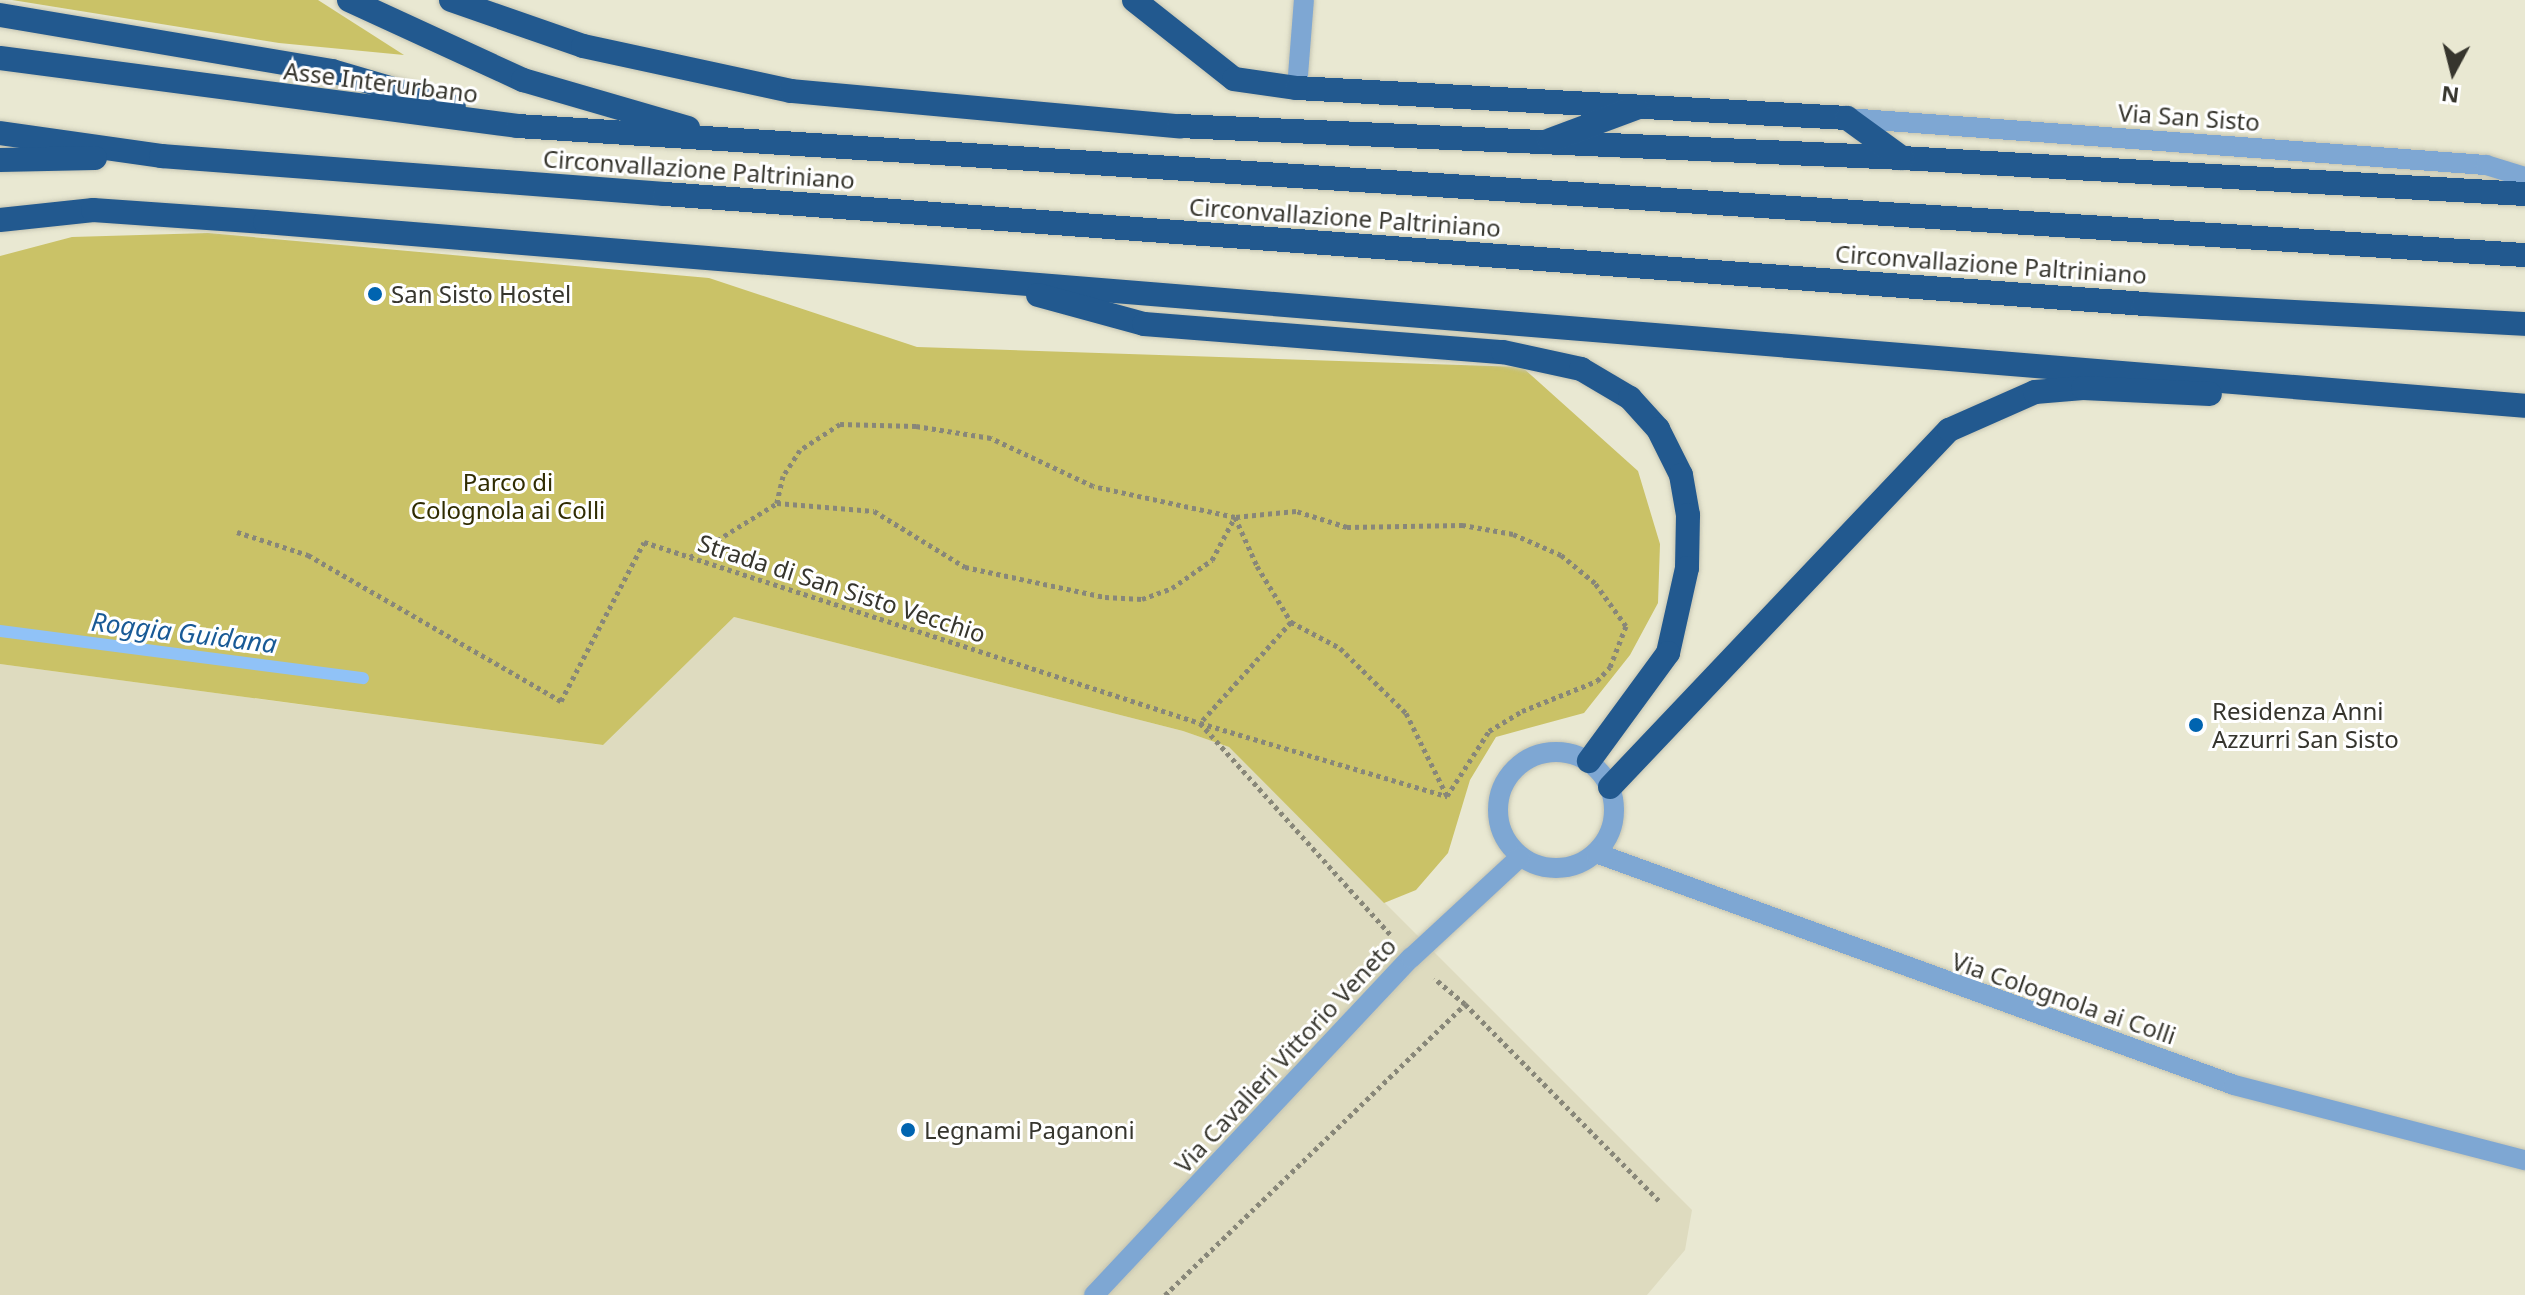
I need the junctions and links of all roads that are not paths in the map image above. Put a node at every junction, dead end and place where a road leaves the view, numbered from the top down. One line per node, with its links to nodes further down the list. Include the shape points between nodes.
1 (349, 0): 12 (highway, via 523,80)
2 (451, 0): 13 (highway, via 583,46 791,91 1179,126)
3 (1134, 0): 7 (highway, via 1234,79)
4 (1304, 0): 7 (street)
5 (0, 15): 10 (highway, via 332,71)
6 (0, 58): 10 (highway, Asse Interurbano)
7 (1297, 88): 8 (highway)
8 (1652, 104): 9 (highway); 13 (highway)
9 (1847, 118): 15 (highway); 17 (street, Via San Sisto, via 2486,165)
10 (518, 126): 12 (highway, Asse Interurbano)
11 (0, 133): 14 (highway)
12 (756, 144): 20 (highway, Circonvallazione Paltriniano)
13 (1541, 144): 15 (highway)
14 (161, 156): 16 (highway); 22 (highway, Circonvallazione Paltriniano, via 2144,304)
15 (1902, 158): 18 (highway)
16 (0, 160)
17 (2525, 177)
18 (2525, 194)
19 (0, 220): 21 (highway, via 93,210)
20 (2525, 255)
21 (978, 279): 23 (highway); 25 (highway, via 1144,324 1503,352 1581,369 1630,398 1658,429 1681,475 1688,515 1687,568 1668,653)
22 (2525, 324)
23 (2292, 387): 24 (highway); 26 (highway, via 2195,396 2083,388 2035,392 1949,430)
24 (2525, 406)
25 (1589, 761): 26 (street); 28 (street, via 1550,752 1514,768 1503,785 1499,824)
26 (1610, 787): 27 (street, via 1614,822)
27 (1596, 853): 28 (street, via 1567,868 1551,869); 29 (street, Via Colognola ai Colli, via 2234,1085)
28 (1520, 857): 30 (street, Via Cavalieri Vittorio Veneto, via 1411,958)
29 (2525, 1160)
30 (1094, 1295)

